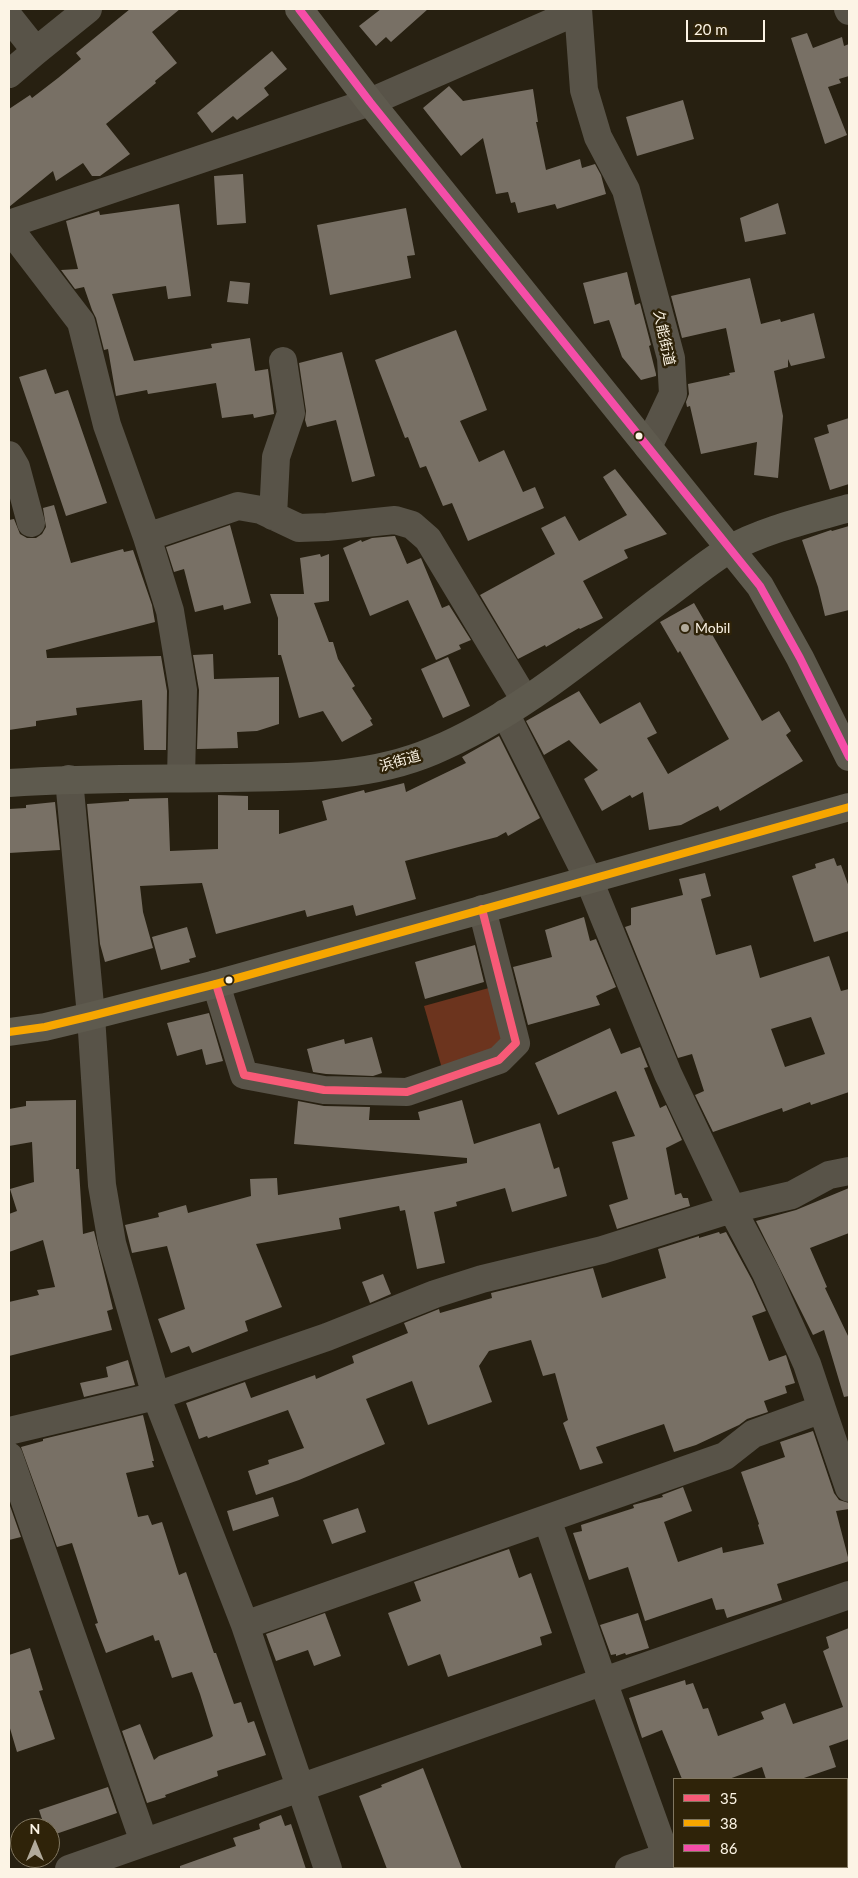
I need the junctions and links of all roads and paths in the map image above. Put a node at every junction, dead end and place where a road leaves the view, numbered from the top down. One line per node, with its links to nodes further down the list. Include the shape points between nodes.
1 (88, 9): 5 (street)
2 (299, 9): 7 (street)
3 (578, 10): 7 (street); 11 (street, 久能街道, via 584,90 598,137 626,190 671,358 673,394)
4 (9, 17): 5 (street)
5 (36, 51): 6 (street)
6 (9, 74)
7 (370, 102): 8 (street); 11 (street)
8 (9, 224)
9 (9, 228): 16 (street, via 81,322 107,426)
10 (283, 361): 14 (street, via 291,413 276,457)
11 (648, 447): 17 (street)
12 (9, 455): 15 (street, via 16,467)
13 (849, 508): 17 (street, via 769,532)
14 (273, 516): 16 (street, via 238,506); 18 (street, via 300,528 395,520 412,525 428,539)
15 (31, 523)
16 (147, 537): 20 (street, via 170,611 183,690)
17 (729, 549): 18 (street, 浜街道); 19 (street, via 760,586)
18 (515, 706): 20 (street, 浜街道, via 468,735 400,763 313,777); 24 (street)
19 (849, 758)
20 (181, 778): 21 (street, 浜街道)
21 (69, 779): 22 (street, 浜街道); 27 (street)
22 (9, 783)
23 (849, 807): 24 (street)
24 (589, 880): 25 (street); 30 (street, via 668,1074)
25 (482, 909): 26 (street); 26 (street, via 516,1043 499,1060 407,1092 324,1090 244,1075)
26 (216, 984): 27 (street)
27 (91, 1016): 28 (street); 31 (street, via 102,1185 112,1243)
28 (9, 1032)
29 (849, 1171): 30 (street, via 828,1175 792,1195)
30 (732, 1210): 31 (street, via 602,1250 454,1288 327,1337); 32 (street, via 766,1273 803,1355)
31 (156, 1396): 33 (street); 38 (street)
32 (822, 1410): 35 (street); 36 (street, via 753,1434 725,1456)
33 (9, 1431)
34 (9, 1456): 41 (street)
35 (849, 1488)
36 (547, 1519): 38 (street); 39 (street)
37 (849, 1595): 39 (street)
38 (245, 1625): 40 (street)
39 (603, 1681): 40 (street); 42 (street)
40 (299, 1788): 41 (street); 44 (street)
41 (144, 1842): 43 (street)
42 (670, 1855): 45 (street)
43 (69, 1869)
44 (328, 1869)
45 (630, 1869)

